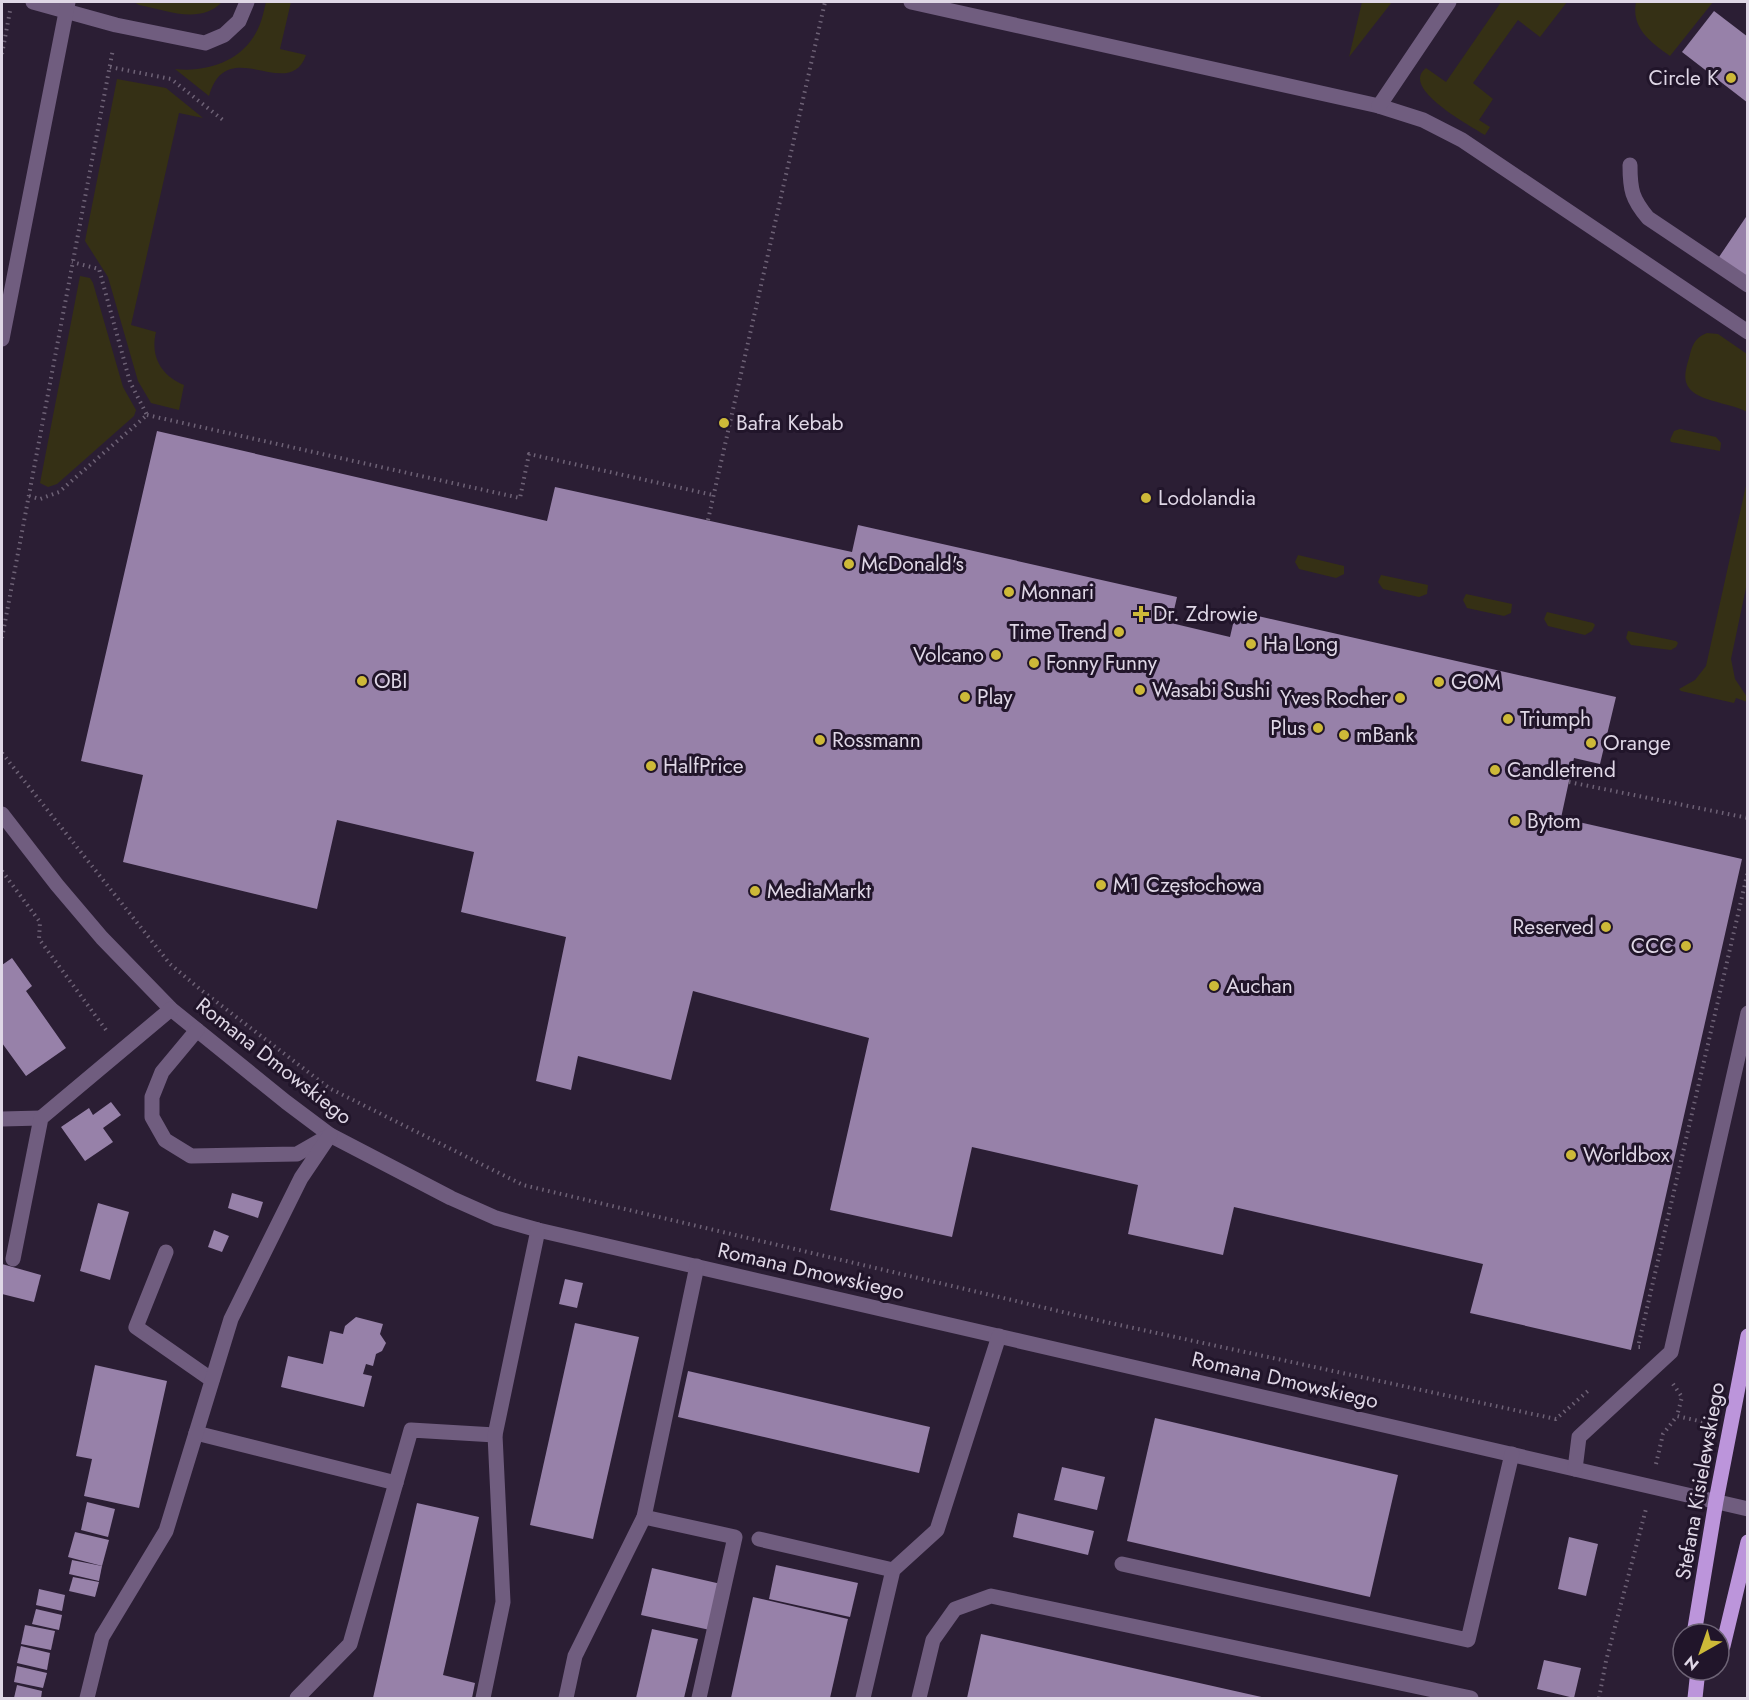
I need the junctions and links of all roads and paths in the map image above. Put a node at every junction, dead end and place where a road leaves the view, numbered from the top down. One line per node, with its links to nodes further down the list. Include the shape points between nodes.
1 (33, 2): 6 (street)
2 (247, 2): 6 (street, via 239,21 224,35 205,43 116,26)
3 (825, 2): 17 (path)
4 (911, 2): 9 (street)
5 (1449, 2): 9 (street)
6 (67, 6): 15 (street)
7 (10, 8): 8 (path)
8 (2, 54)
9 (1379, 106): 14 (street, via 1423,120 1462,140)
10 (223, 120): 12 (path, via 171,79 111,65)
11 (1630, 165): 13 (street, via 1630,187 1648,218)
12 (72, 262): 16 (path, via 99,269 130,382); 18 (path)
13 (1748, 285)
14 (1748, 332)
15 (2, 339)
16 (147, 415): 17 (path, via 520,498 530,454); 18 (path, via 59,492 40,499)
17 (713, 495): 19 (path)
18 (29, 496): 20 (path)
19 (708, 520)
20 (2, 638)
21 (2, 753): 45 (path, via 170,964 201,990 329,1088 522,1185 1101,1321 1556,1419)
22 (1569, 782): 24 (path)
23 (2, 814): 27 (street, Romana Dmowskiego, via 94,929)
24 (1748, 818)
25 (2, 871): 30 (path, via 40,922 39,939)
26 (1748, 871): 40 (path)
27 (171, 1009): 29 (street, Romana Dmowskiego); 30 (street)
28 (1748, 1013): 52 (street, via 1671,1352 1579,1437)
29 (197, 1030): 33 (street, Romana Dmowskiego); 33 (street, via 162,1072 152,1096 152,1117 165,1140 191,1156 273,1155 297,1154)
30 (121, 1049): 31 (street)
31 (41, 1118): 32 (street); 36 (street)
32 (2, 1119)
33 (330, 1135): 34 (street, Romana Dmowskiego, via 451,1198 496,1218); 44 (street, via 301,1178 231,1319)
34 (538, 1230): 37 (street, Romana Dmowskiego); 49 (street)
35 (166, 1252): 44 (street, via 136,1327)
36 (13, 1259)
37 (697, 1266): 38 (street, Romana Dmowskiego); 57 (street)
38 (999, 1336): 50 (street, Romana Dmowskiego); 61 (street, via 938,1530)
39 (1748, 1336): 54 (main road, Stefana Kisielewskiego)
40 (1638, 1347): 41 (path); 42 (path)
41 (1649, 1350)
42 (1630, 1354)
43 (1669, 1377): 46 (path, via 1682,1397)
44 (212, 1380): 48 (street)
45 (1589, 1390)
46 (1677, 1416): 47 (path); 51 (path, via 1663,1434)
47 (1708, 1423)
48 (196, 1433): 53 (street); 65 (street, via 166,1531 102,1637)
49 (495, 1435): 53 (street, via 411,1430); 67 (street, via 503,1602)
50 (1512, 1454): 52 (street, Romana Dmowskiego); 60 (street, via 1468,1640)
51 (1656, 1466)
52 (1575, 1469): 54 (street, Romana Dmowskiego)
53 (396, 1483): 66 (street, via 350,1644)
54 (1716, 1501): 56 (street, Romana Dmowskiego); 62 (main road, Stefana Kisielewskiego)
55 (1648, 1502): 73 (path)
56 (1748, 1509)
57 (644, 1517): 68 (street, via 575,1656); 69 (street, via 735,1537)
58 (759, 1539): 61 (street)
59 (1748, 1542): 63 (main road)
60 (1122, 1564)
61 (893, 1570): 70 (street)
62 (1696, 1622)
63 (1729, 1622)
64 (1697, 1682): 74 (main road)
65 (87, 1698)
66 (297, 1698)
67 (483, 1698)
68 (566, 1698)
69 (699, 1698)
70 (863, 1698)
71 (918, 1698): 72 (street, via 933,1640 955,1609 991,1596)
72 (1471, 1698)
73 (1599, 1698)
74 (1695, 1698)

